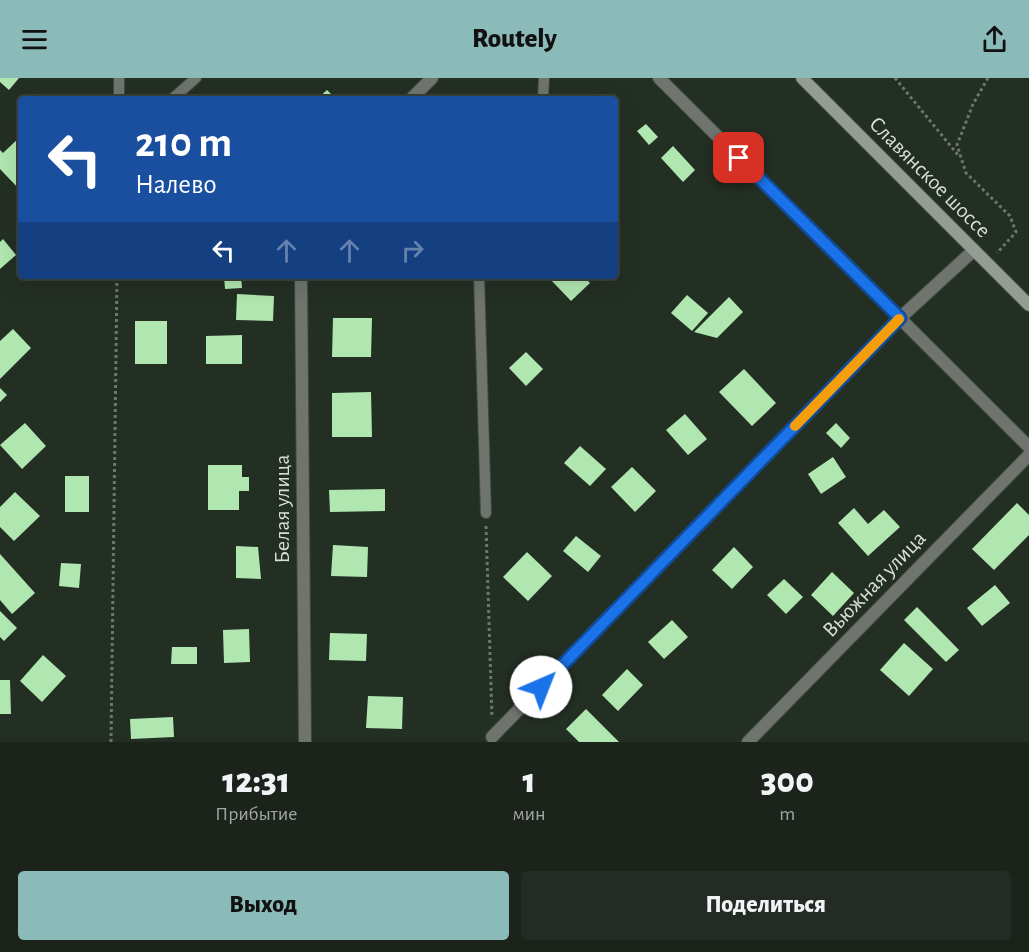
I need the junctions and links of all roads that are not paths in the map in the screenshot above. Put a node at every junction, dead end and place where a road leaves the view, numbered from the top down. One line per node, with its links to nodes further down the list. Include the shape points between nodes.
1 (119, 78): 7 (lane)
2 (196, 78): 8 (lane)
3 (432, 78): 9 (street)
4 (543, 78): 10 (lane)
5 (659, 78): 15 (street)
6 (801, 78): 11 (main road, Славянское шоссе)
7 (119, 96)
8 (175, 96)
9 (414, 96)
10 (543, 96)
11 (974, 250): 14 (main road, Славянское шоссе); 15 (street)
12 (301, 279): 20 (street, Белая улица)
13 (479, 279): 18 (lane)
14 (1029, 305)
15 (900, 318): 16 (street); 19 (street)
16 (1029, 447)
17 (1029, 455): 21 (street, Вьюжная улица)
18 (486, 513)
19 (492, 737)
20 (305, 742)
21 (748, 742)

